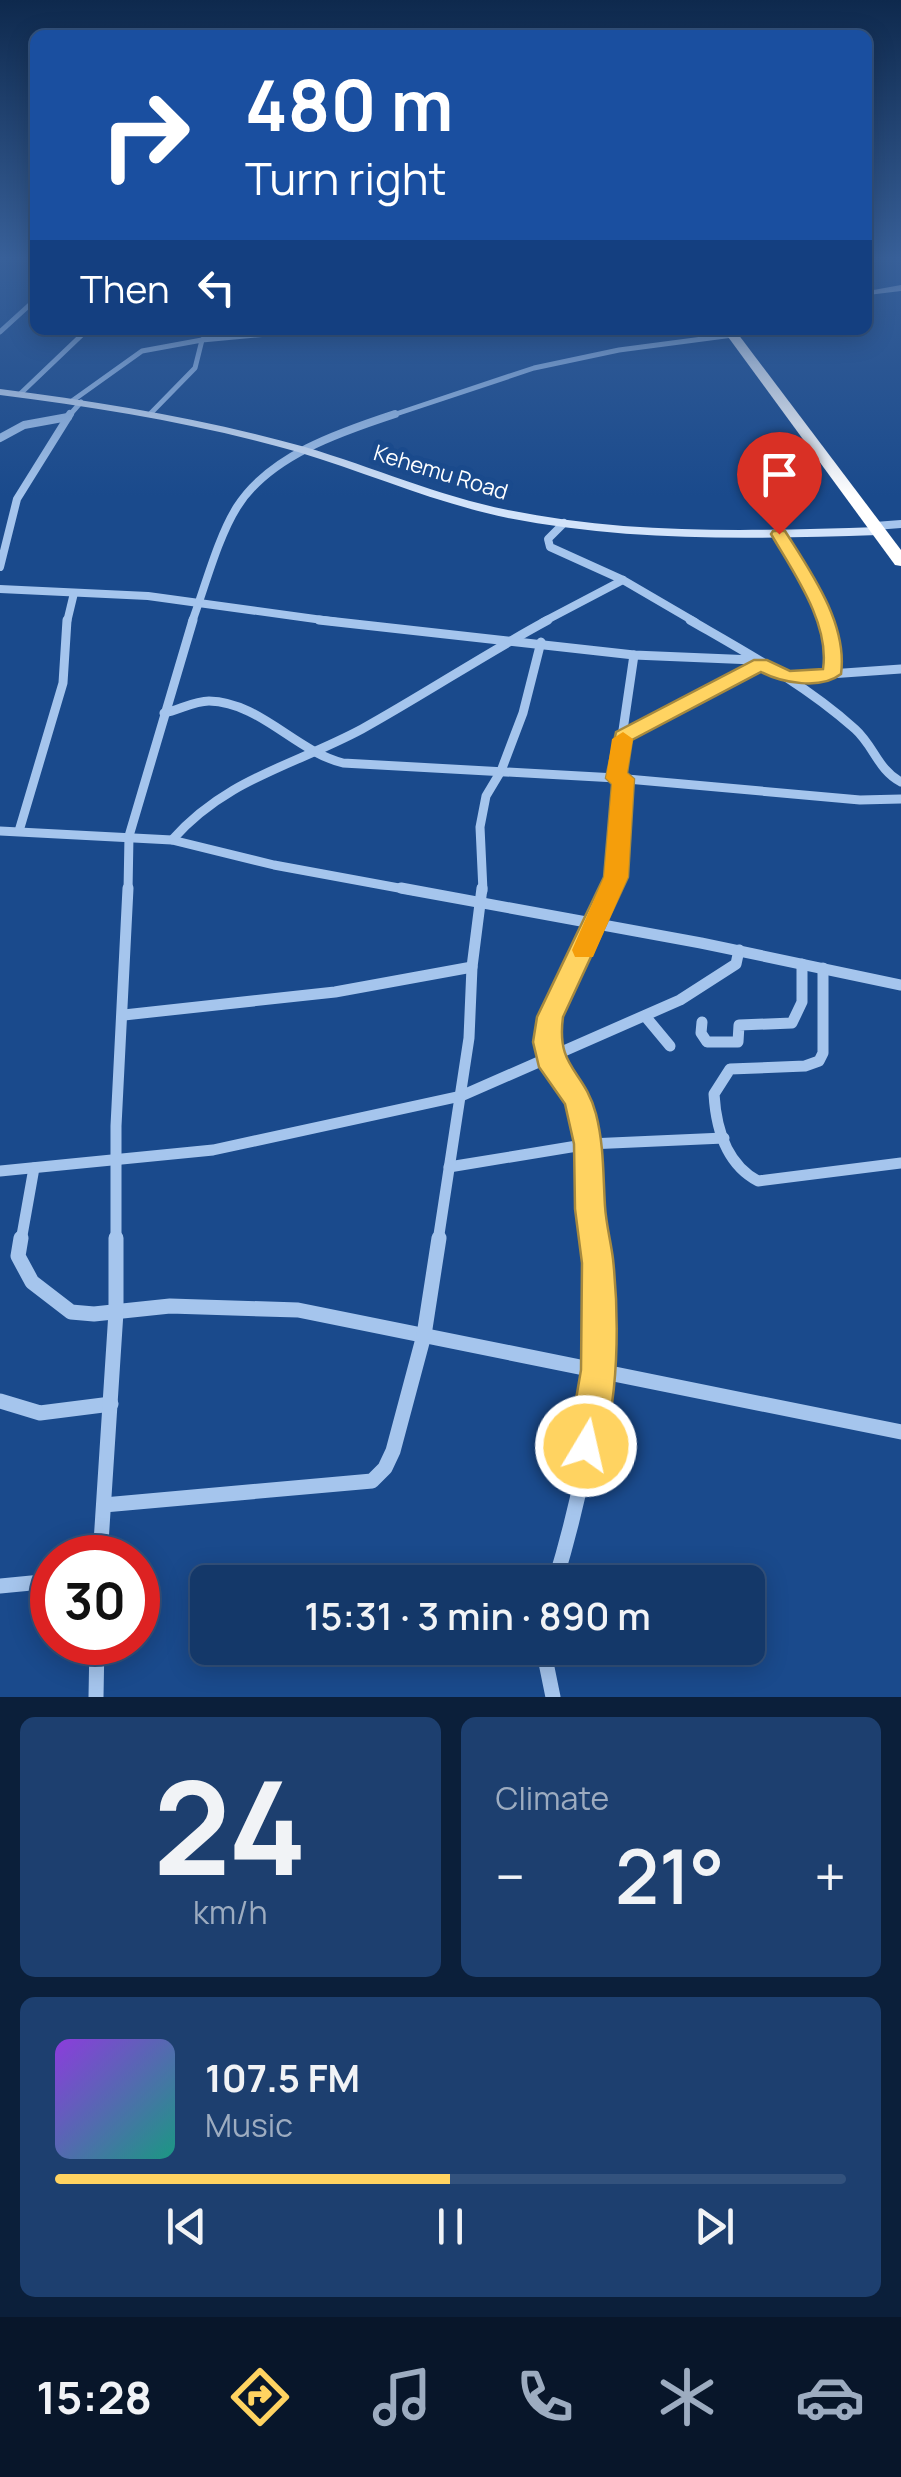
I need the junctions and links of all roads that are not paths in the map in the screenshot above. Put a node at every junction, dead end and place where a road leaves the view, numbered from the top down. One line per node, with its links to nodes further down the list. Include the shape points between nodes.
1 (79, 337): 8 (street)
2 (205, 337): 6 (street)
3 (233, 337): 6 (street)
4 (699, 337): 13 (street, via 534,368)
5 (735, 337): 16 (highway)
6 (202, 340): 9 (street, via 138,352); 10 (street, via 195,368)
7 (0, 392): 8 (street, Kehemu Road)
8 (20, 394): 9 (street, Kehemu Road)
9 (76, 402): 10 (street, Kehemu Road); 11 (street)
10 (150, 414): 13 (street, Kehemu Road)
11 (68, 417): 12 (street, via 37,421); 19 (street, via 17,499)
12 (0, 438)
13 (304, 450): 14 (street, Kehemu Road, via 461,502); 23 (street, via 242,497)
14 (564, 523): 17 (street, Kehemu Road, via 672,534); 20 (street, via 546,544)
15 (901, 524): 16 (street)
16 (876, 528): 17 (street, Kehemu Road); 18 (highway)
17 (779, 534): 29 (street, via 814,592 834,654)
18 (901, 562)
19 (0, 566)
20 (623, 580): 24 (street); 27 (street)
21 (0, 589): 22 (street)
22 (74, 592): 23 (street); 39 (street, via 63,683)
23 (201, 604): 24 (street); 31 (street)
24 (512, 640): 25 (street); 33 (street)
25 (542, 642): 26 (street); 34 (street)
26 (634, 655): 27 (street); 32 (street)
27 (757, 662): 30 (street); 32 (street)
28 (901, 670): 29 (street)
29 (832, 674): 30 (street)
30 (787, 677): 36 (street, via 859,732 887,775)
31 (164, 713): 33 (street, via 203,701 223,703 274,727); 40 (street)
32 (623, 736): 35 (street)
33 (310, 754): 34 (street, via 344,763); 41 (street, via 220,794)
34 (500, 771): 35 (street); 42 (street, via 480,827)
35 (620, 779): 37 (street); 43 (street, via 616,877)
36 (901, 782)
37 (901, 799)
38 (0, 831): 39 (street)
39 (18, 831): 40 (street)
40 (129, 836): 41 (street); 49 (street)
41 (172, 840): 42 (street)
42 (483, 904): 43 (street); 46 (street)
43 (597, 923): 44 (street); 53 (street, via 555,999 546,1042)
44 (739, 950): 45 (street); 50 (street, via 736,964 713,981)
45 (802, 964): 47 (street); 51 (street, via 802,1002 792,1022 738,1025 738,1042 708,1042)
46 (472, 968): 49 (street, via 335,992); 54 (street)
47 (822, 968): 48 (street); 55 (street, via 819,1061 730,1069 714,1094)
48 (901, 984)
49 (124, 1015): 57 (street)
50 (646, 1016): 52 (street); 53 (street)
51 (702, 1022)
52 (670, 1046)
53 (553, 1057): 54 (street); 56 (street, via 552,1067 579,1102)
54 (461, 1096): 57 (street, via 273,1139); 59 (street)
55 (724, 1138): 56 (street); 58 (street, via 740,1172 758,1181)
56 (589, 1144): 59 (street); 64 (street)
57 (118, 1162): 60 (street); 62 (street)
58 (901, 1163)
59 (450, 1167): 63 (street)
60 (34, 1168): 61 (street); 62 (street, via 18,1256 32,1282 72,1312)
61 (0, 1171)
62 (116, 1312): 63 (street, via 259,1306); 66 (street)
63 (424, 1335): 64 (street); 68 (street, via 392,1452 372,1482)
64 (598, 1370): 67 (street); 70 (street, via 576,1512)
65 (0, 1401): 66 (street, via 42,1414)
66 (112, 1404): 68 (street)
67 (901, 1432)
68 (104, 1505): 69 (street)
69 (102, 1535)
70 (560, 1565)
71 (30, 1583): 72 (street)
72 (0, 1586)
73 (97, 1665): 75 (street)
74 (546, 1665): 76 (street)
75 (96, 1697)
76 (553, 1697)

